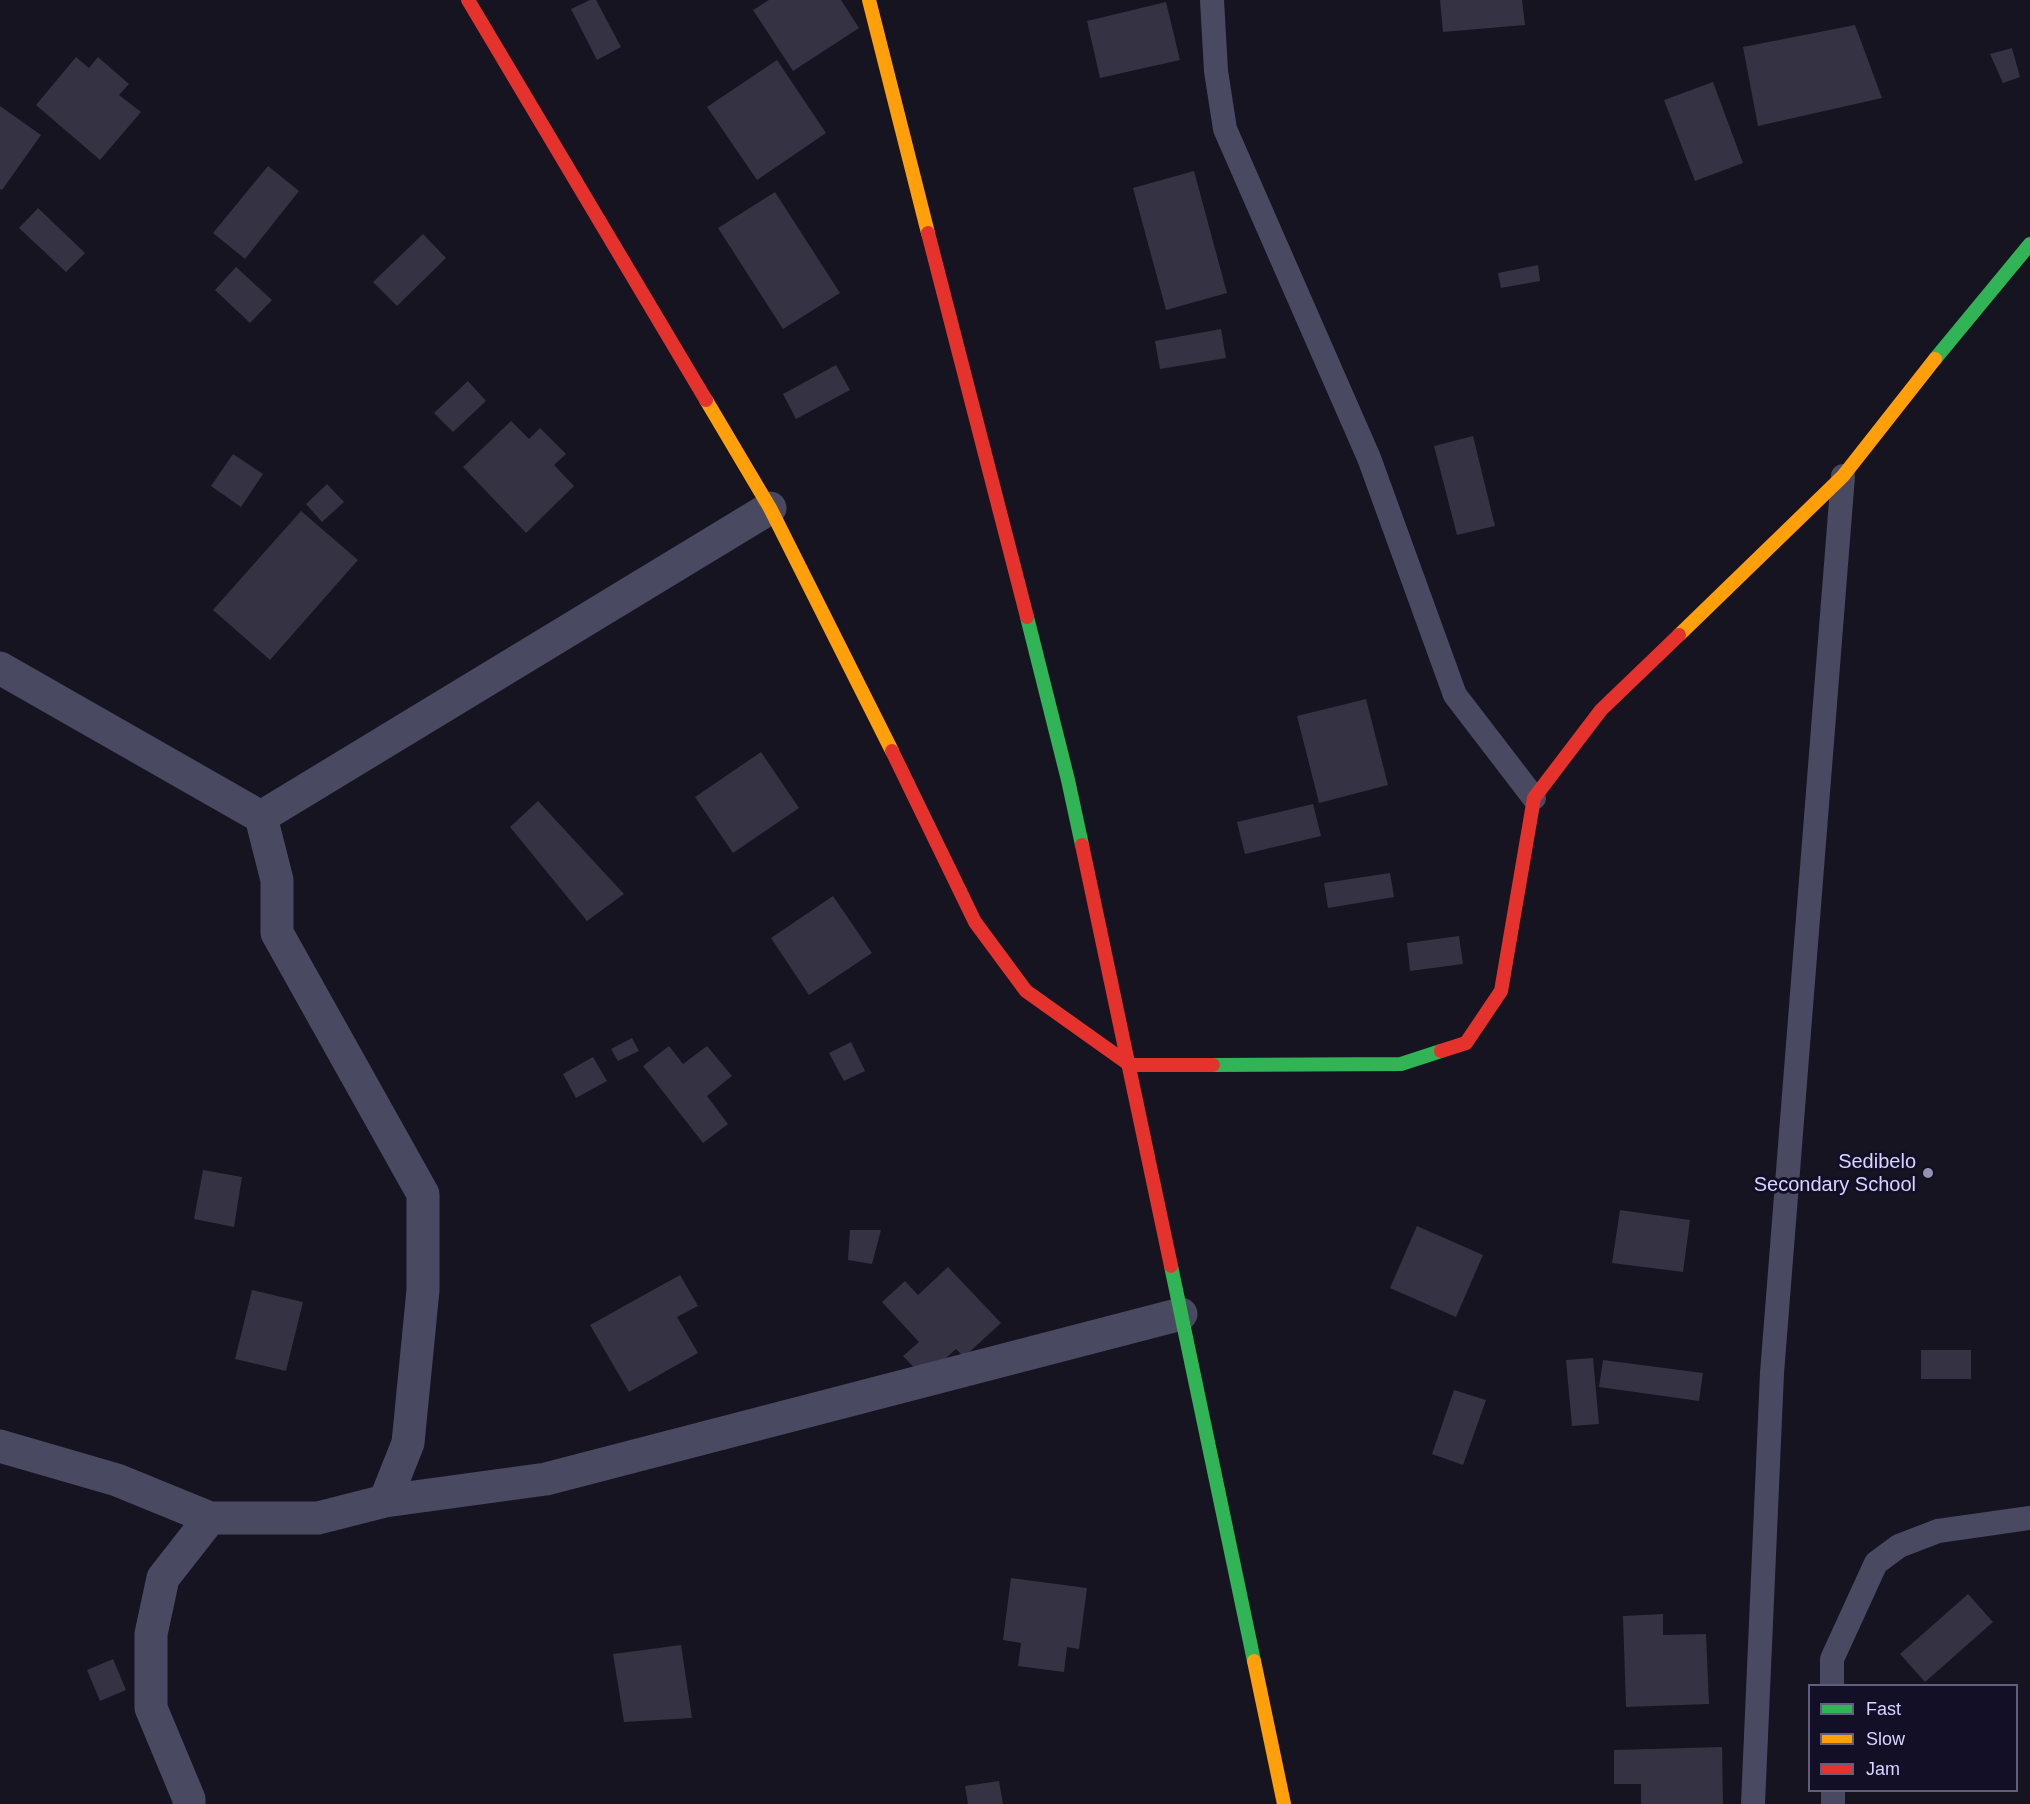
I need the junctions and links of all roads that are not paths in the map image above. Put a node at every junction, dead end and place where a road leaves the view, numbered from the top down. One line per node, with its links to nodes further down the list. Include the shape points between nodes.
1 (468, 0): 6 (street)
2 (869, 0): 10 (street, via 1068,780)
3 (1212, 0): 8 (lane, via 1216,71 1225,129 1370,458 1455,694)
4 (2030, 244): 5 (street)
5 (1843, 476): 8 (street, via 1601,710); 19 (lane, via 1772,1373)
6 (770, 508): 9 (street); 10 (street, via 975,922 1026,991)
7 (0, 668): 9 (street)
8 (1534, 798): 10 (street, via 1501,991 1466,1043 1401,1064)
9 (261, 817): 13 (street, via 277,880 277,933 423,1194 423,1290 408,1443)
10 (1130, 1065): 11 (street)
11 (1181, 1314): 13 (street, via 546,1479); 18 (street)
12 (0, 1446): 14 (street, via 117,1480)
13 (385, 1501): 14 (street, via 318,1518)
14 (210, 1518): 17 (street, via 163,1578 152,1634 152,1708)
15 (2030, 1518): 16 (lane, via 1938,1531 1899,1546 1876,1563 1832,1659)
16 (1832, 1684)
17 (189, 1804)
18 (1284, 1804)
19 (1753, 1804)

